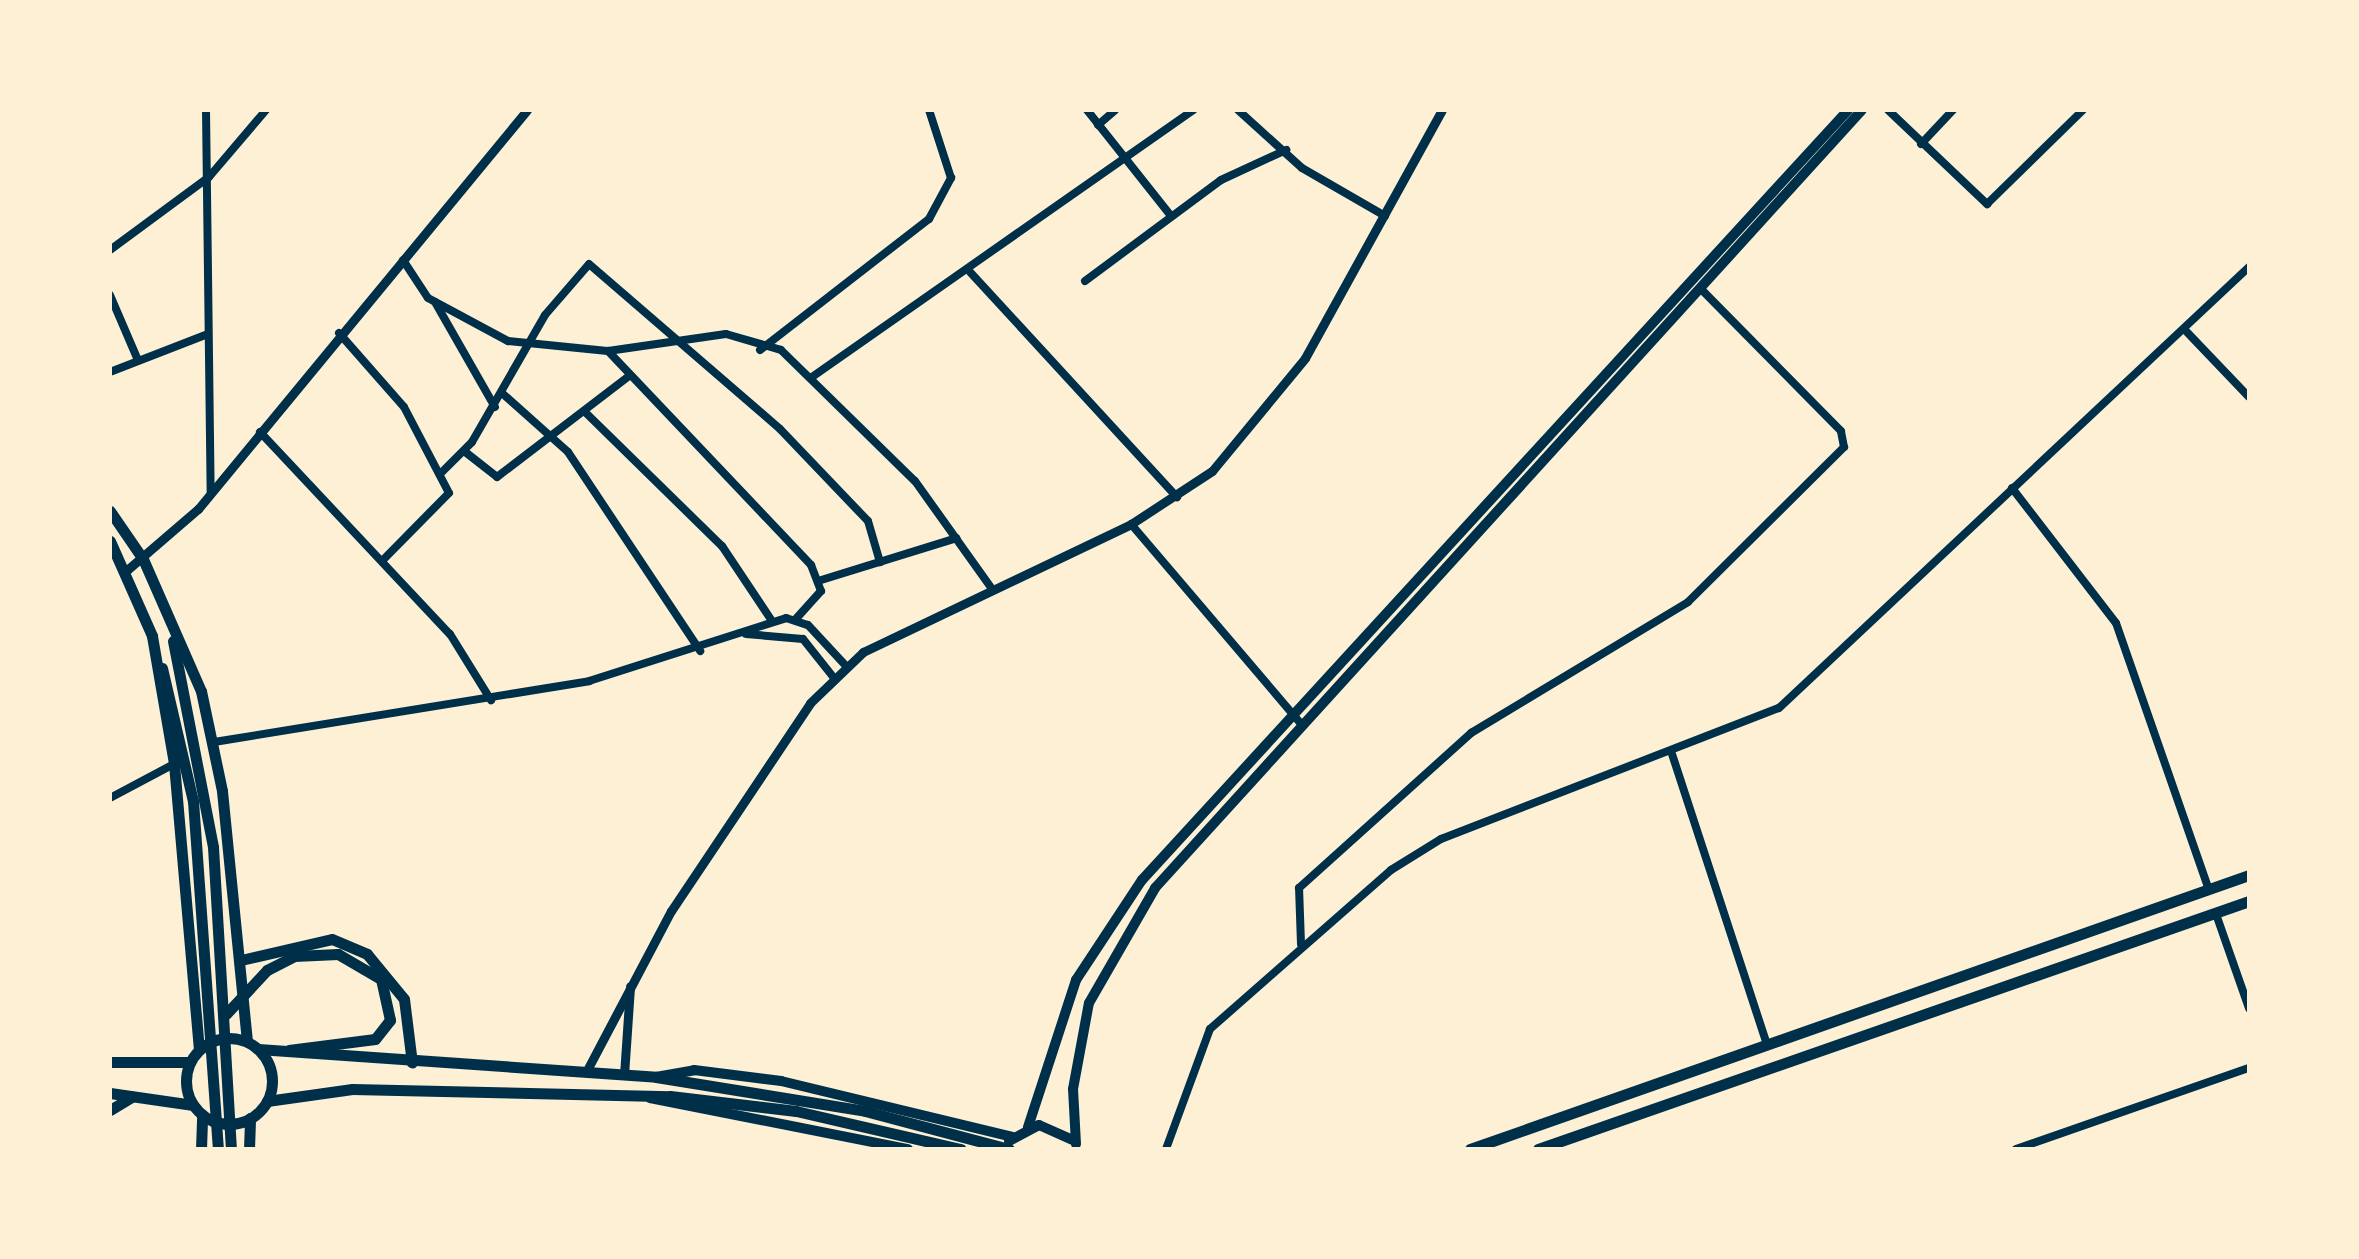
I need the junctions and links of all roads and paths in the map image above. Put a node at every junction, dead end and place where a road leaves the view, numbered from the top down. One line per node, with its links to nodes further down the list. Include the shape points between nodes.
1 (206, 110): 19 (street)
2 (266, 110): 19 (street)
3 (527, 110): 23 (street)
4 (929, 110): 35 (street, via 951,178 928,219)
5 (1086, 110): 15 (street)
6 (1115, 110): 15 (street)
7 (1194, 110): 18 (street)
8 (1238, 110): 17 (street)
9 (1442, 110): 21 (street)
10 (1848, 110): 71 (main road)
11 (1862, 110): 27 (main road)
12 (1888, 110): 16 (street)
13 (1954, 110): 16 (street)
14 (2083, 110): 16 (street, via 1987,204)
15 (1098, 125): 18 (street)
16 (1921, 144)
17 (1286, 150): 20 (street); 21 (street)
18 (1124, 161): 20 (street); 25 (street)
19 (208, 177): 22 (street); 31 (street)
20 (1171, 216): 26 (street)
21 (1385, 216): 51 (street, via 1271,406)
22 (110, 250)
23 (404, 260): 29 (street); 32 (street)
24 (2249, 267): 30 (street)
25 (970, 272): 40 (street); 51 (street)
26 (1084, 281)
27 (1700, 288): 72 (main road); 81 (street, via 1841,431 1844,447 1688,602 1515,700 1311,877 1292,899)
28 (110, 295): 37 (street)
29 (435, 302): 34 (street); 43 (street)
30 (2184, 328): 42 (street); 49 (street)
31 (208, 334): 37 (street); 50 (street)
32 (340, 334): 45 (street); 48 (street, via 404,406)
33 (684, 344): 34 (street, via 589,264); 35 (street, via 735,334); 36 (street); 58 (street, via 855,506)
34 (529, 346): 36 (street); 41 (street)
35 (760, 350): 40 (street, via 781,350)
36 (608, 351): 39 (street)
37 (137, 358): 38 (street)
38 (110, 372)
39 (629, 376): 44 (street); 60 (street, via 773,518)
40 (812, 377): 54 (street)
41 (504, 394): 43 (street); 46 (street)
42 (2249, 397)
43 (495, 407): 47 (street)
44 (585, 412): 46 (street); 63 (street, via 722,546)
45 (260, 432): 50 (street); 57 (street)
46 (554, 438): 47 (street, via 492,479); 67 (street)
47 (464, 451): 48 (street)
48 (442, 472): 57 (street, via 447,501)
49 (2012, 488): 74 (street, via 1779,708); 78 (street, via 2116,623)
50 (211, 494): 56 (street)
51 (1177, 497): 53 (street)
52 (110, 510): 56 (main road)
53 (1130, 524): 61 (street); 71 (street)
54 (957, 538): 58 (street); 61 (street)
55 (110, 541): 59 (main road)
56 (143, 559): 59 (street); 64 (main road)
57 (384, 559): 70 (street)
58 (880, 562): 60 (street)
59 (128, 570): 66 (main road)
60 (818, 581): 62 (street, via 819,596)
61 (992, 590): 68 (street)
62 (796, 620): 63 (street); 68 (street)
63 (772, 621): 65 (street)
64 (168, 622): 73 (main road); 85 (main road, via 203,763)
65 (742, 634): 67 (street); 69 (street, via 803,640)
66 (152, 636): 75 (main road); 108 (main road, via 179,722 205,920)
67 (700, 651): 70 (street)
68 (846, 666): 69 (street)
69 (834, 678): 83 (street)
70 (492, 700): 73 (street)
71 (1292, 714): 72 (street); 104 (main road, via 1098,939)
72 (1302, 725): 106 (main road, via 1155,888 1105,964 1079,1050)
73 (214, 742): 82 (main road)
74 (1672, 754): 81 (street, via 1442,839); 87 (street)
75 (174, 764): 76 (street); 88 (main road)
76 (110, 798)
77 (2249, 875): 78 (main road)
78 (2209, 890): 87 (main road)
79 (2249, 902): 80 (main road)
80 (2216, 914): 84 (street); 115 (main road)
81 (1302, 944): 113 (street, via 1210,1029)
82 (241, 960): 86 (main road); 92 (main road, via 332,939 368,954 404,998)
83 (631, 978): 94 (street); 95 (street)
84 (2249, 1008)
85 (226, 1014): 89 (main road, via 266,970 294,956 338,954 373,971 391,1006 375,1039); 109 (main road)
86 (252, 1045): 88 (main road); 89 (main road); 100 (main road, via 272,1073)
87 (1766, 1045): 114 (main road)
88 (199, 1050): 91 (main road)
89 (280, 1053): 92 (main road)
90 (110, 1062): 91 (main road)
91 (190, 1062): 102 (main road)
92 (412, 1063): 94 (main road)
93 (2249, 1068): 116 (street)
94 (586, 1072): 95 (main road)
95 (624, 1074): 96 (main road)
96 (656, 1077): 105 (main road, via 797,1098); 105 (main road, via 694,1070 780,1081)
97 (110, 1093): 98 (main road)
98 (135, 1096): 101 (main road); 102 (main road)
99 (644, 1097): 100 (main road, via 352,1089); 111 (main road); 112 (main road, via 796,1112)
100 (267, 1101): 103 (main road)
101 (110, 1110)
102 (198, 1110): 103 (main road); 107 (main road)
103 (250, 1118): 110 (main road)
104 (1028, 1127): 105 (main road); 106 (main road, via 1050,1126)
105 (1008, 1145)
106 (1077, 1147)
107 (201, 1149)
108 (218, 1149)
109 (231, 1149)
110 (249, 1149)
111 (908, 1149)
112 (961, 1149)
113 (1166, 1149)
114 (1470, 1149)
115 (1538, 1149)
116 (2016, 1149)

